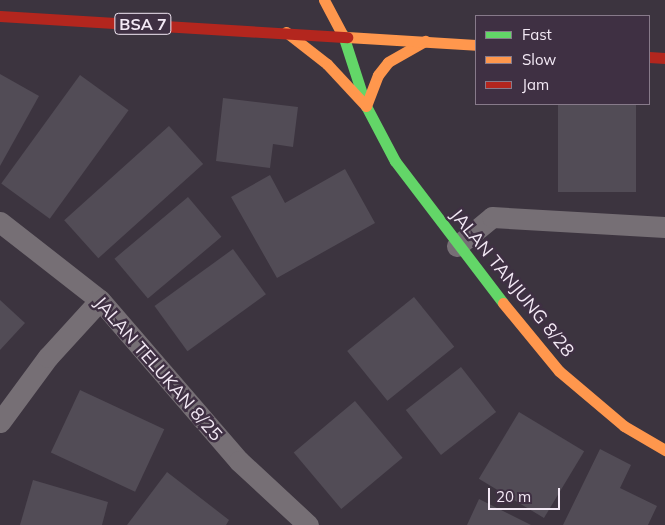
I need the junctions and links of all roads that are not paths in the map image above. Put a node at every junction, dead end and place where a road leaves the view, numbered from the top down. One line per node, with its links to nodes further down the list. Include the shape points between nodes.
1 (324, 0): 4 (main road)
2 (0, 16): 3 (main road, BSA 7)
3 (286, 32): 4 (main road, BSA 7); 9 (main road, via 327,64)
4 (343, 35): 5 (main road, BSA 7); 9 (main road)
5 (425, 41): 6 (main road, BSA 7); 9 (main road, via 388,62 378,75)
6 (475, 45)
7 (650, 57): 8 (main road)
8 (665, 58)
9 (366, 106): 12 (main road, JALAN TANJUNG 8/28, via 395,161)
10 (0, 222): 13 (street, JALAN TELUKAN 8/25)
11 (665, 227): 12 (street, via 492,218)
12 (457, 246): 15 (main road, JALAN TANJUNG 8/28, via 559,371 624,426)
13 (100, 300): 14 (street, via 48,356); 16 (street, JALAN TELUKAN 8/25, via 239,461)
14 (0, 422)
15 (665, 450)
16 (308, 525)

